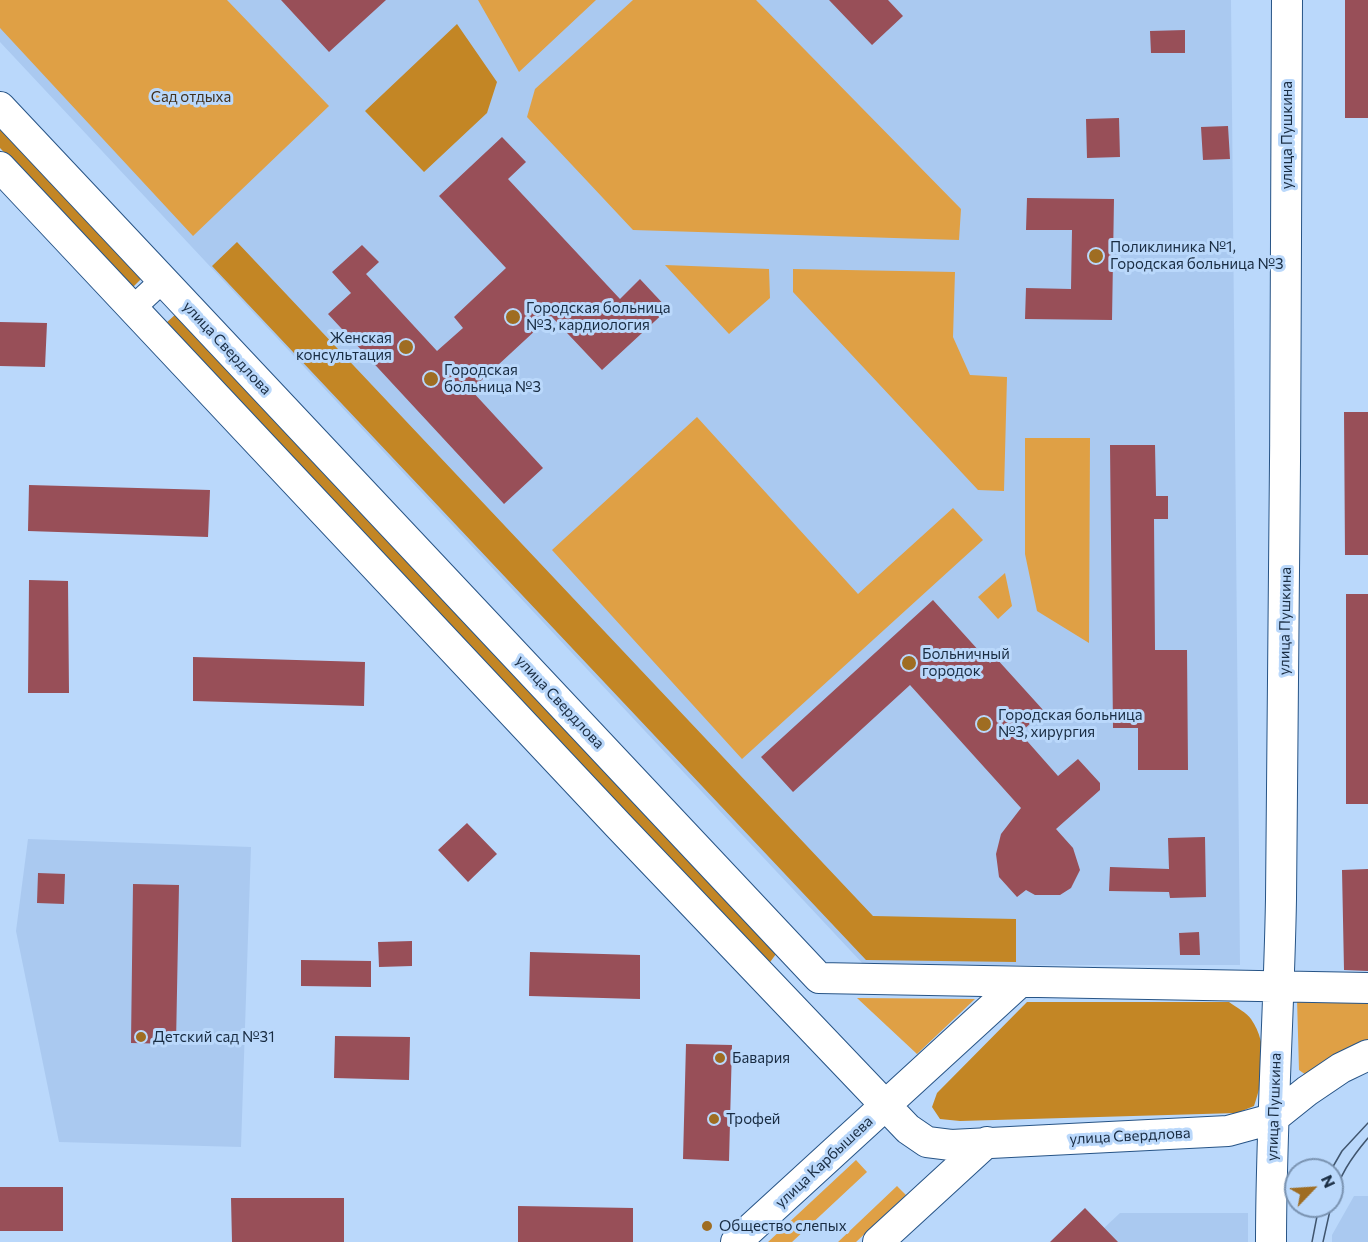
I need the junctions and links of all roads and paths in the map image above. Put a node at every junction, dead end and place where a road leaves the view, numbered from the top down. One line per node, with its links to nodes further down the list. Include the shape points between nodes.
1 (1287, 0): 7 (street, улица Пушкина, via 1286,575)
2 (0, 107): 4 (street, улица Свердлова)
3 (0, 167): 5 (street, улица Свердлова)
4 (163, 280): 5 (street); 6 (street, улица Свердлова, via 819,978)
5 (132, 309): 10 (street, улица Свердлова)
6 (1020, 982): 7 (street, улица Свердлова); 10 (street)
7 (1279, 985): 8 (street, улица Свердлова); 11 (street, улица Пушкина)
8 (1368, 987)
9 (1368, 1055): 11 (street, улица Свердлова, via 1307,1090)
10 (885, 1105): 12 (street, улица Свердлова, via 927,1142); 13 (street, улица Карбышева)
11 (1272, 1119): 12 (street, улица Свердлова, via 1228,1131); 15 (street, улица Пушкина)
12 (987, 1142): 14 (street)
13 (736, 1242)
14 (878, 1242)
15 (1271, 1242)

